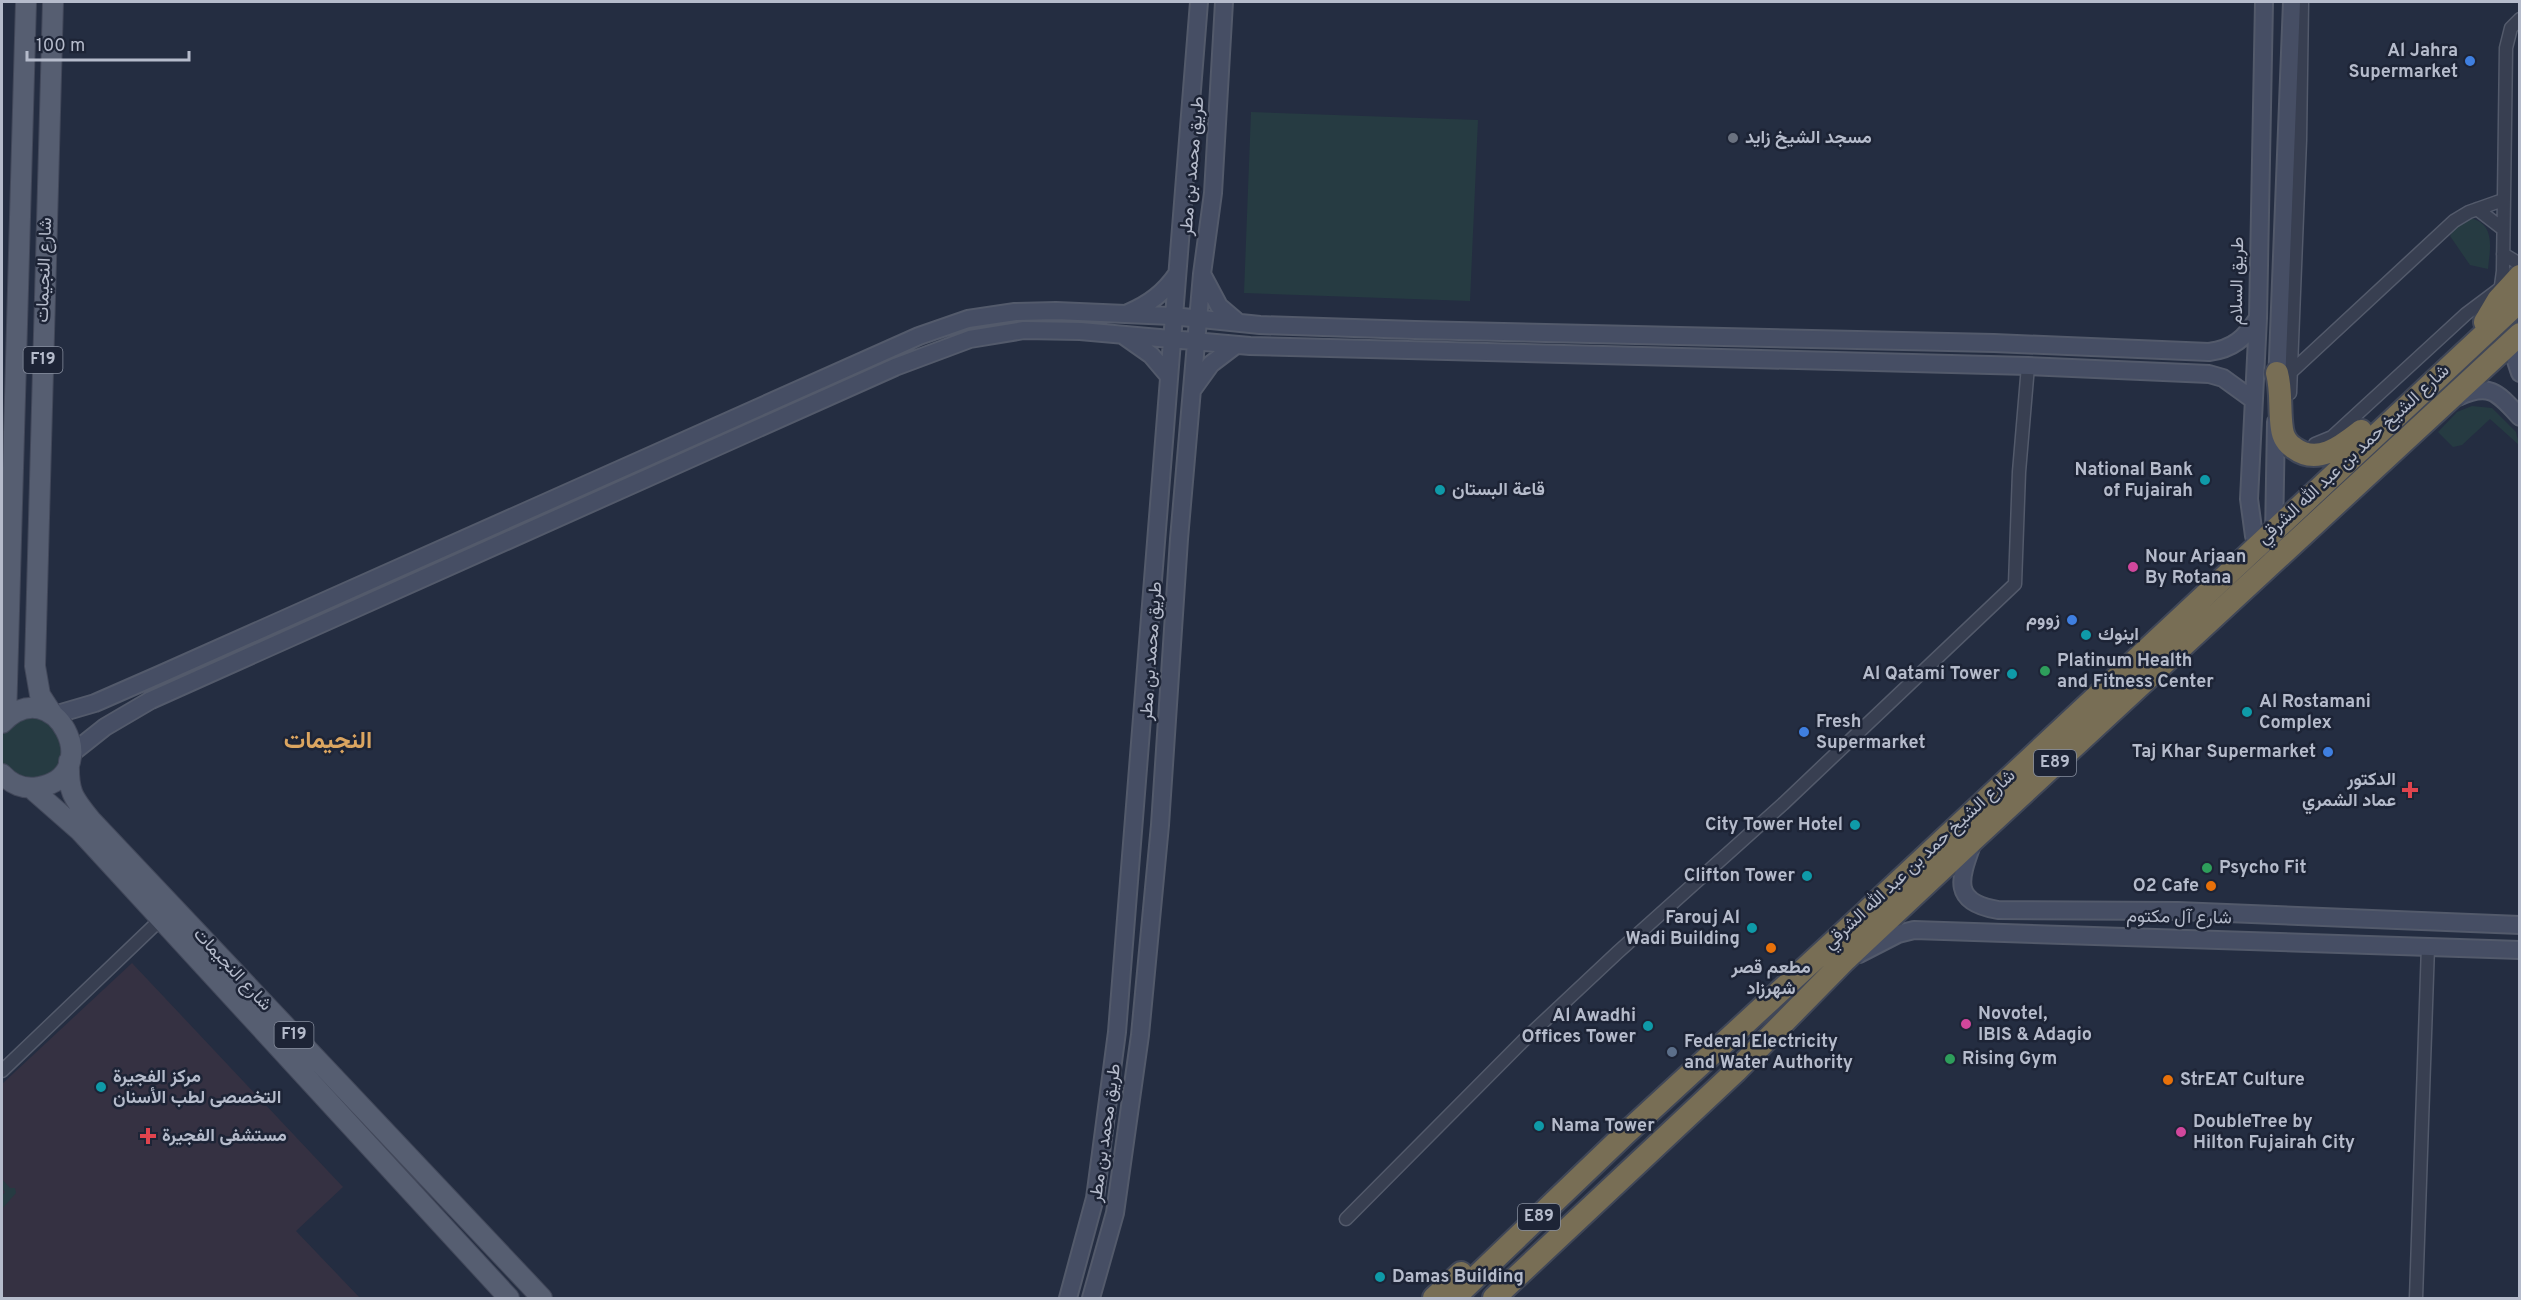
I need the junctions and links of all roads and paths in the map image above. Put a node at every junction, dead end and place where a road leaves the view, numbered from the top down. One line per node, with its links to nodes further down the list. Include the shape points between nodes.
1 (26, 2): 53 (main road, شارع النجيمات / F19)
2 (53, 2): 52 (main road, شارع النجيمات / F19, via 35,666 40,696)
3 (1199, 2): 15 (street, طريق محمد بن مطر)
4 (1224, 2): 16 (street, طريق محمد بن مطر, via 1213,193)
5 (2264, 2): 22 (street, طريق السلام)
6 (2292, 2): 9 (street)
7 (2302, 2): 9 (street)
8 (2520, 19): 10 (street, via 2508,36 2505,68)
9 (2293, 135): 40 (street)
10 (2504, 200): 11 (street); 12 (street)
11 (2477, 209): 12 (street); 40 (street, via 2454,221 2309,354)
12 (2503, 229): 13 (street)
13 (2503, 254): 14 (street); 18 (street)
14 (2520, 264)
15 (1178, 273): 19 (street, via 1152,301); 20 (street, طريق محمد بن مطر)
16 (1202, 274): 21 (street, طريق محمد بن مطر); 23 (street, via 1219,306)
17 (2520, 276): 18 (highway)
18 (2506, 296): 36 (highway, شارع الشيخ حمد بن عبد الله الشرقي / E89, via 2486,317 2483,335); 40 (street, via 2466,314 2325,441 2307,443 2292,430)
19 (1123, 315): 20 (street); 52 (street, via 1015,312 968,319 919,336 192,661 95,703)
20 (1172, 316): 21 (street); 28 (street, طريق محمد بن مطر)
21 (1198, 318): 23 (street); 29 (street, طريق محمد بن مطر)
22 (2258, 318): 33 (street, via 2242,339 2223,350); 45 (street, طريق السلام)
23 (1239, 323): 24 (street)
24 (1410, 330): 27 (street); 32 (street, via 1395,339)
25 (1121, 334): 28 (street); 42 (street, via 1151,355); 54 (street, via 1024,330 970,339 895,367 151,700 105,727)
26 (2520, 334): 46 (highway, شارع الشيخ حمد بن عبد الله الشرقي / E89)
27 (1671, 337): 30 (street); 35 (street, via 1673,349)
28 (1172, 339): 29 (street); 42 (street, طريق محمد بن مطر)
29 (1197, 341): 31 (street); 44 (street, طريق محمد بن مطر)
30 (1857, 342): 33 (street, via 1994,343); 37 (street, via 1847,349)
31 (1236, 345): 32 (street); 44 (street, via 1211,364)
32 (1399, 350): 35 (street)
33 (2122, 350): 39 (street, via 2130,360)
34 (2520, 350): 41 (street, via 2516,361)
35 (1653, 357): 37 (street)
36 (2458, 358): 40 (highway, via 2414,387 2342,447 2316,455 2300,452 2286,441 2282,431); 43 (highway, شارع الشيخ حمد بن عبد الله الشرقي / E89)
37 (1847, 363): 38 (street)
38 (2028, 366): 39 (street); 71 (street, via 2015,584 1783,804 1523,1041)
39 (2115, 369): 45 (street, via 2209,374 2223,378)
40 (2283, 373): 49 (street)
41 (2520, 373)
42 (1168, 375): 76 (street, طريق محمد بن مطر, via 1117,1032 1095,1198)
43 (2432, 383): 48 (highway, via 2400,423 2294,522 2295,532); 49 (highway, شارع الشيخ حمد بن عبد الله الشرقي / E89)
44 (1192, 390): 77 (street, طريق محمد بن مطر, via 1160,825 1140,1035 1114,1213)
45 (2252, 399): 49 (street, طريق السلام, via 2249,514 2254,536)
46 (2445, 403): 47 (street, via 2484,388 2500,395); 48 (highway, شارع الشيخ حمد بن عبد الله الشرقي / E89)
47 (2520, 417)
48 (2307, 531): 49 (highway, شارع الشيخ حمد بن عبد الله الشرقي / E89)
49 (2273, 548): 50 (highway, شارع الشيخ حمد بن عبد الله الشرقي / E89); 51 (highway, شارع الشيخ حمد بن عبد الله الشرقي / E89)
50 (2241, 560): 51 (highway, via 2251,557 2256,566 2151,666); 69 (highway, شارع الشيخ حمد بن عبد الله الشرقي / E89)
51 (2133, 690): 58 (highway, شارع الشيخ حمد بن عبد الله الشرقي / E89)
52 (53, 715): 53 (main road, F19, via 26,709); 54 (main road, F19, via 69,735)
53 (4, 721)
54 (70, 757): 56 (main road, via 57,778 45,786); 75 (main road, شارع النجيمات / F19, via 68,785 91,820)
55 (2, 774): 56 (main road, F19)
56 (27, 787): 57 (main road); 60 (main road, شارع النجيمات / F19, via 80,831)
57 (2, 796)
58 (1974, 838): 59 (street, شارع آل مكتوم, via 1961,875 1967,896 1985,908); 67 (highway, شارع الشيخ حمد بن عبد الله الشرقي / E89)
59 (2026, 911): 61 (street, شارع آل مكتوم, via 2178,911); 62 (street, via 2010,921)
60 (161, 919): 68 (street); 72 (main road, شارع النجيمات / F19)
61 (2520, 925)
62 (2014, 933): 64 (street, شارع آل مكتوم); 67 (street, شارع آل مكتوم, via 1907,931)
63 (2520, 942): 65 (street)
64 (2428, 946): 65 (street, شارع آل مكتوم); 82 (street)
65 (2480, 948): 66 (street, شارع آل مكتوم)
66 (2520, 950)
67 (1844, 961): 70 (highway, شارع الشيخ حمد بن عبد الله الشرقي / E89, via 1736,1071)
68 (2, 1071)
69 (1624, 1135): 78 (highway, via 1599,1148); 79 (highway, شارع الشيخ حمد بن عبد الله الشرقي / E89)
70 (1599, 1201): 80 (highway, شارع الشيخ حمد بن عبد الله الشرقي / E89); 81 (highway)
71 (1346, 1219)
72 (485, 1274): 73 (main road); 74 (main road, شارع النجيمات / F19)
73 (494, 1299)
74 (508, 1299)
75 (542, 1299)
76 (1068, 1299)
77 (1091, 1299)
78 (1434, 1299)
79 (1454, 1299)
80 (1494, 1299)
81 (1510, 1299)
82 (2416, 1299)

